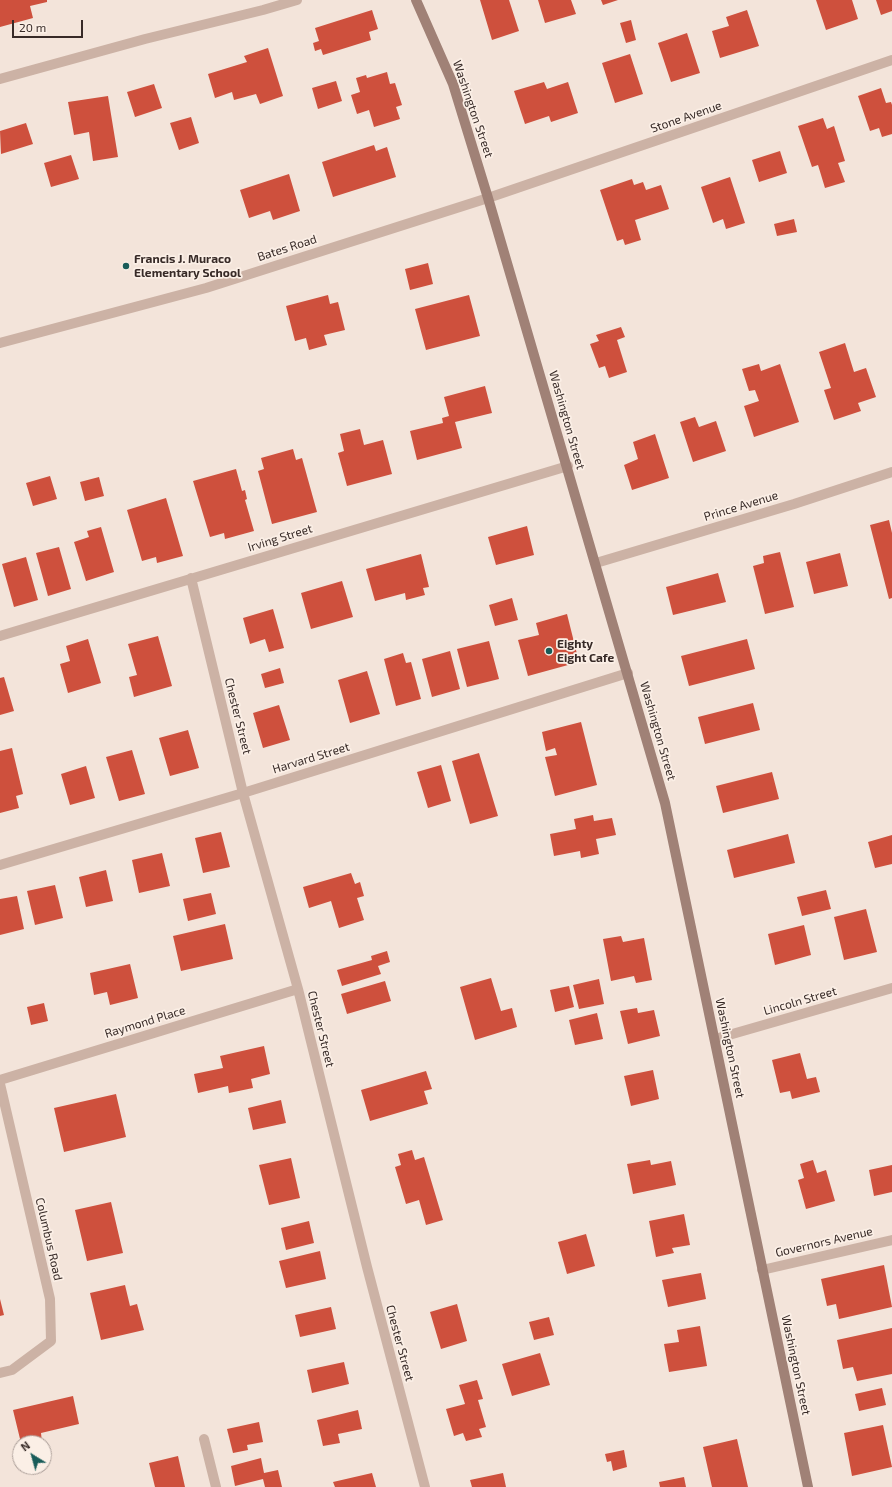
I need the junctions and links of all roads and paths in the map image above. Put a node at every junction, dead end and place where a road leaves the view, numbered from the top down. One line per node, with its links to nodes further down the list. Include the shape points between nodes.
1 (296, 0): 4 (street)
2 (416, 0): 5 (main road, Washington Street, via 453,84)
3 (892, 60): 5 (street, Stone Avenue)
4 (0, 79)
5 (488, 198): 6 (street, Bates Road, via 206,288); 7 (main road, Washington Street)
6 (0, 343)
7 (568, 466): 9 (main road, Washington Street); 10 (street, Irving Street)
8 (892, 472): 9 (street, Prince Avenue)
9 (596, 563): 12 (main road, Washington Street)
10 (191, 578): 11 (street, Irving Street); 13 (street, Chester Street)
11 (0, 636)
12 (628, 673): 13 (street, Harvard Street); 17 (main road, Washington Street, via 666,803)
13 (243, 793): 14 (street, Harvard Street); 16 (street, Chester Street)
14 (0, 865)
15 (892, 988): 17 (street, Lincoln Street)
16 (298, 989): 18 (street, Raymond Place); 25 (street, Chester Street)
17 (715, 1039): 21 (main road, Washington Street)
18 (0, 1080)
19 (0, 1084): 22 (street, Columbus Road, via 50,1299 50,1341 12,1370)
20 (892, 1240): 21 (street, Governors Avenue)
21 (762, 1270): 26 (main road, Washington Street)
22 (0, 1373)
23 (204, 1439): 24 (street)
24 (216, 1487)
25 (425, 1487)
26 (808, 1487)

